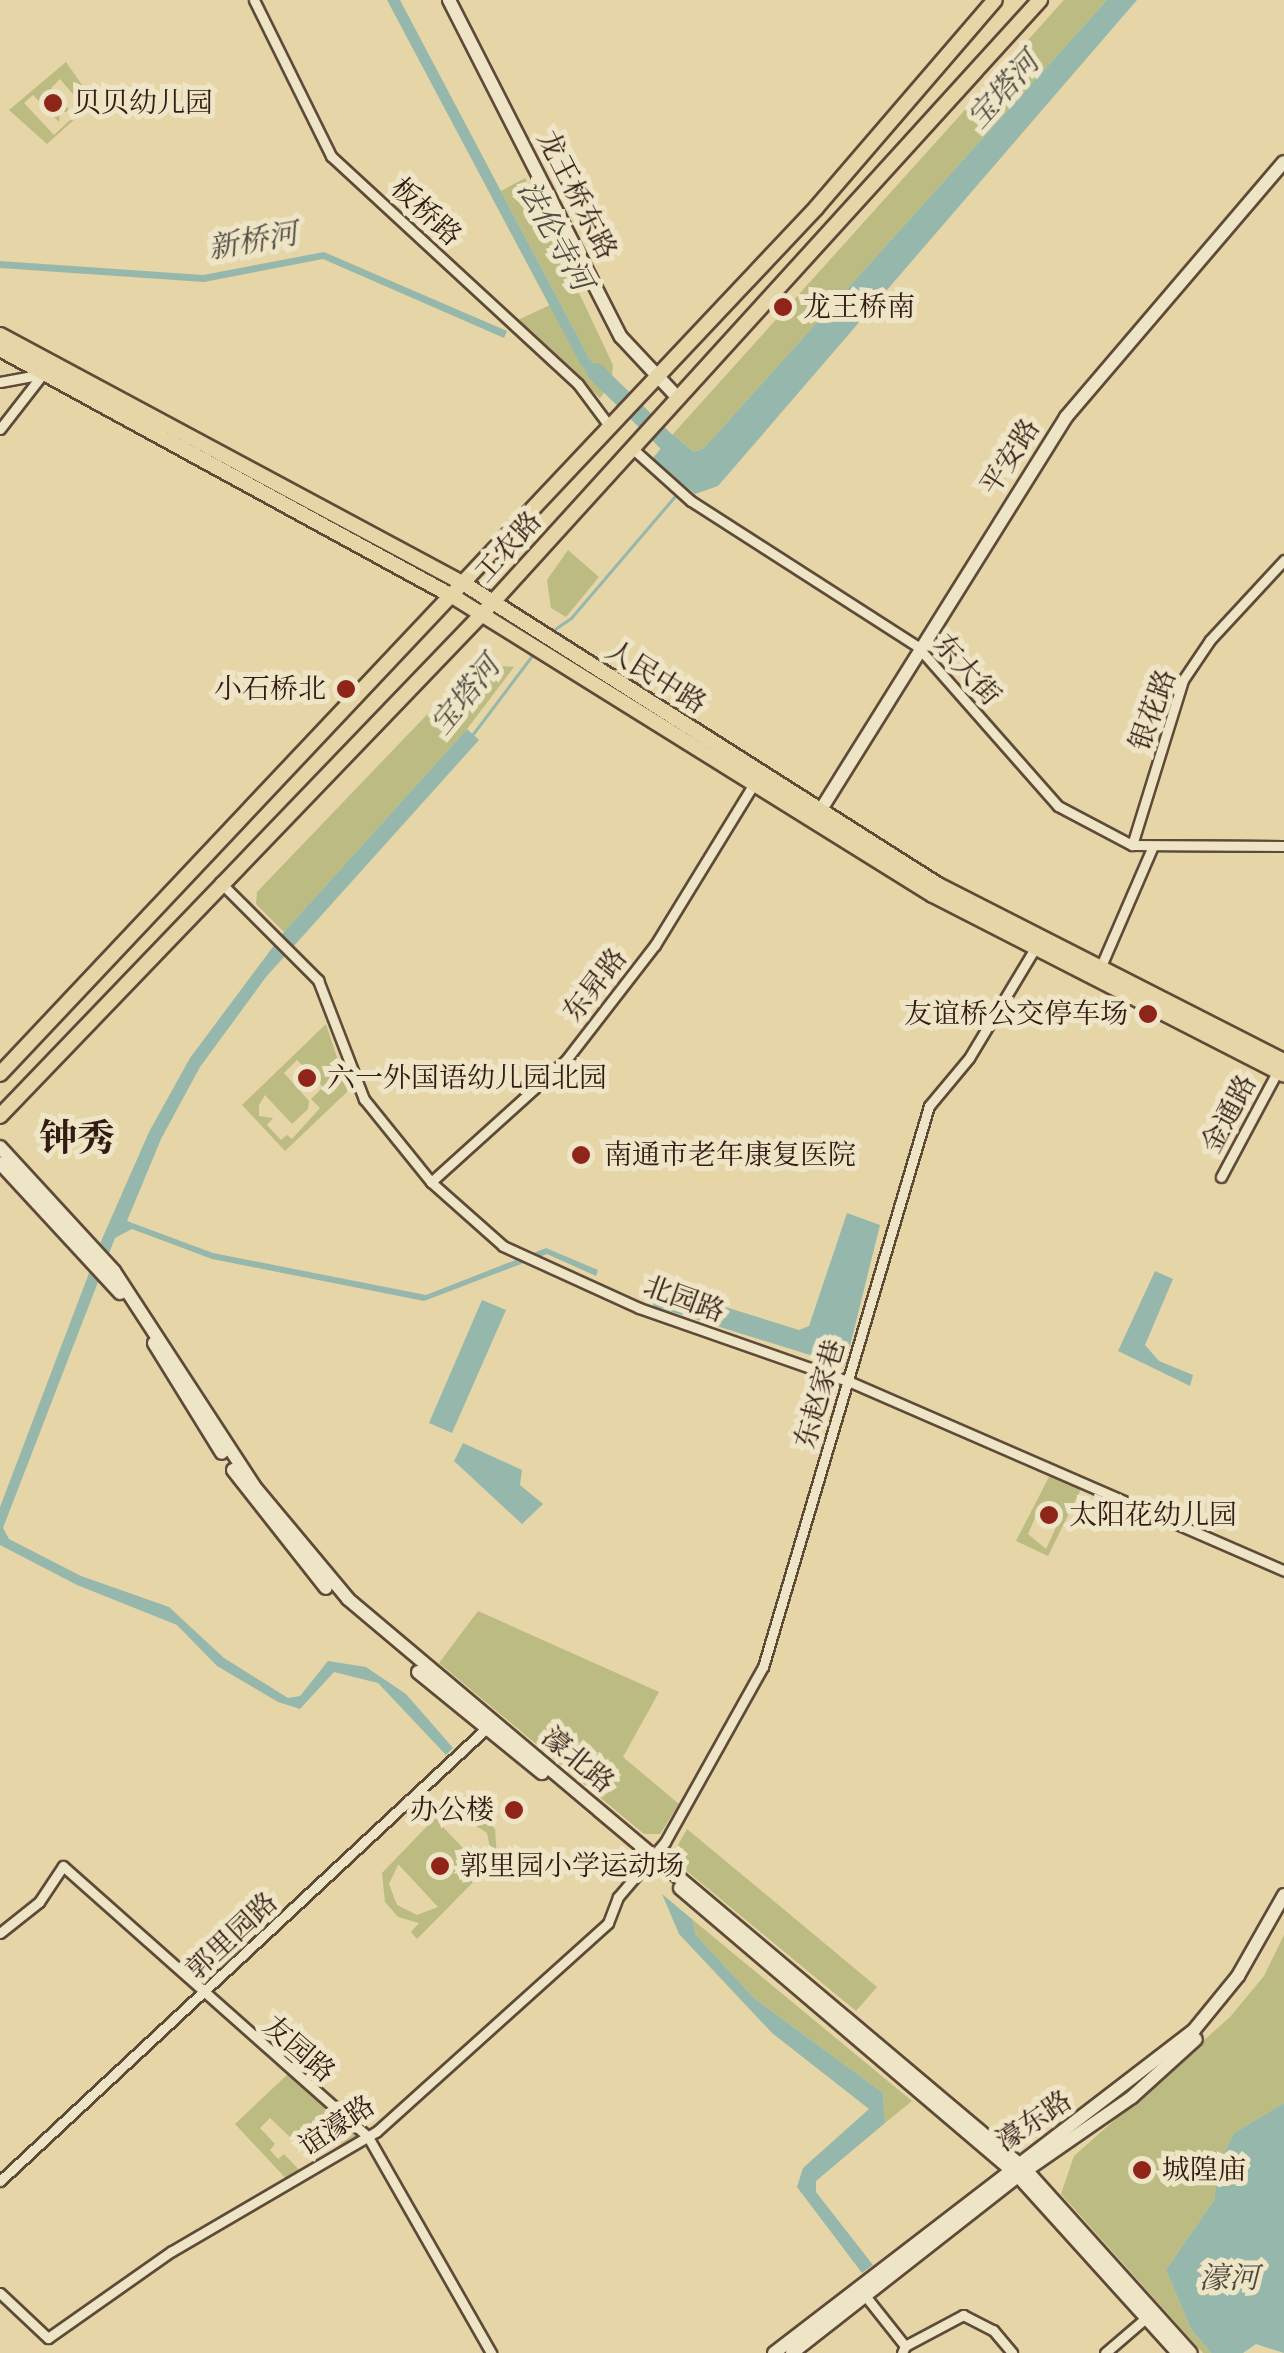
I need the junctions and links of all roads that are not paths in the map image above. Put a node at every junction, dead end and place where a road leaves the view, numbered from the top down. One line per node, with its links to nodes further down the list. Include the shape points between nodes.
1 (254, 0): 12 (street, 板桥路, via 331,156)
2 (449, 0): 9 (street, 龙王桥东路, via 621,337)
3 (1040, 0): 11 (main road, 工农路)
4 (993, 1): 9 (main road, 工农路, via 816,208)
5 (1284, 162): 19 (street, 平安路, via 1066,417)
6 (0, 335): 8 (main road, 人民中路)
7 (0, 350): 8 (main road, 人民中路)
8 (47, 368): 10 (street); 13 (street); 16 (main road, 人民中路); 17 (main road, 人民中路)
9 (656, 380): 11 (street, 龙王桥东路); 12 (main road, 工农路)
10 (0, 382)
11 (678, 398): 14 (main road, 工农路)
12 (615, 422): 16 (main road, 工农路)
13 (0, 429)
14 (636, 446): 18 (main road, 工农路); 19 (street, 东大街, via 691,500)
15 (1284, 560): 23 (street, 银花路, via 1183,680)
16 (466, 585): 17 (main road, 工农路); 18 (main road, 人民中路)
17 (454, 597): 18 (main road, 人民中路); 30 (main road, 工农路)
18 (486, 608): 20 (main road, 人民中路); 26 (main road, 工农路)
19 (918, 646): 22 (street, 平安路); 23 (street, 东大街, via 1058,806)
20 (554, 650): 21 (main road, 人民中路); 22 (main road, 人民中路)
21 (755, 782): 27 (main road, 人民中路); 35 (street, 东昇路, via 655,945 566,1060)
22 (820, 812): 28 (main road, 人民中路, via 1023,932)
23 (1132, 845): 25 (street, 东大街)
24 (1284, 846): 25 (street, 东大街)
25 (1152, 848): 28 (street)
26 (220, 882): 31 (main road, 工农路); 35 (street, 北园路, via 296,954 324,994 364,1099)
27 (1034, 950): 29 (main road, 人民中路); 37 (street, 东赵家巷, via 969,1058 929,1106)
28 (1102, 966): 29 (main road, 人民中路)
29 (1282, 1069): 34 (street, 金通路)
30 (0, 1074)
31 (0, 1116)
32 (0, 1147): 36 (street, 濠北路)
33 (0, 1162): 36 (street, 濠北路)
34 (1221, 1177)
35 (431, 1182): 37 (street, 北园路, via 533,1262 639,1308)
36 (87, 1246): 39 (street, 濠北路, via 310,1559)
37 (848, 1381): 38 (street, 北园路); 40 (street, 东赵家巷, via 763,1667)
38 (1284, 1571)
39 (490, 1726): 40 (street, 濠北路); 44 (street, 郭里园路)
40 (651, 1859): 45 (street, 谊濠路, via 618,1897 608,1923); 46 (street, 濠北路)
41 (1284, 1895): 46 (street, 濠东路, via 1238,1976 1194,2030)
42 (1284, 1909): 46 (street, 濠东路, via 1245,1980 1199,2036 1132,2096)
43 (0, 1933): 44 (street, 友园路, via 39,1902 63,1866)
44 (203, 1994): 45 (street, 友园路); 47 (street, 郭里园路)
45 (368, 2137): 49 (street, 谊濠路, via 172,2250 48,2338); 52 (street, 友园路)
46 (1017, 2169): 48 (street, 濠东路); 50 (street, 濠北路); 58 (street, 濠北路)
47 (0, 2181)
48 (861, 2291): 51 (street); 53 (street, 濠东路); 54 (street, 濠东路)
49 (0, 2293)
50 (1147, 2316): 56 (street); 57 (street, 濠北路)
51 (903, 2350): 55 (street, via 963,2316 993,2330)
52 (491, 2353)
53 (774, 2353)
54 (792, 2353)
55 (1012, 2353)
56 (1106, 2353)
57 (1178, 2353)
58 (1191, 2353)

